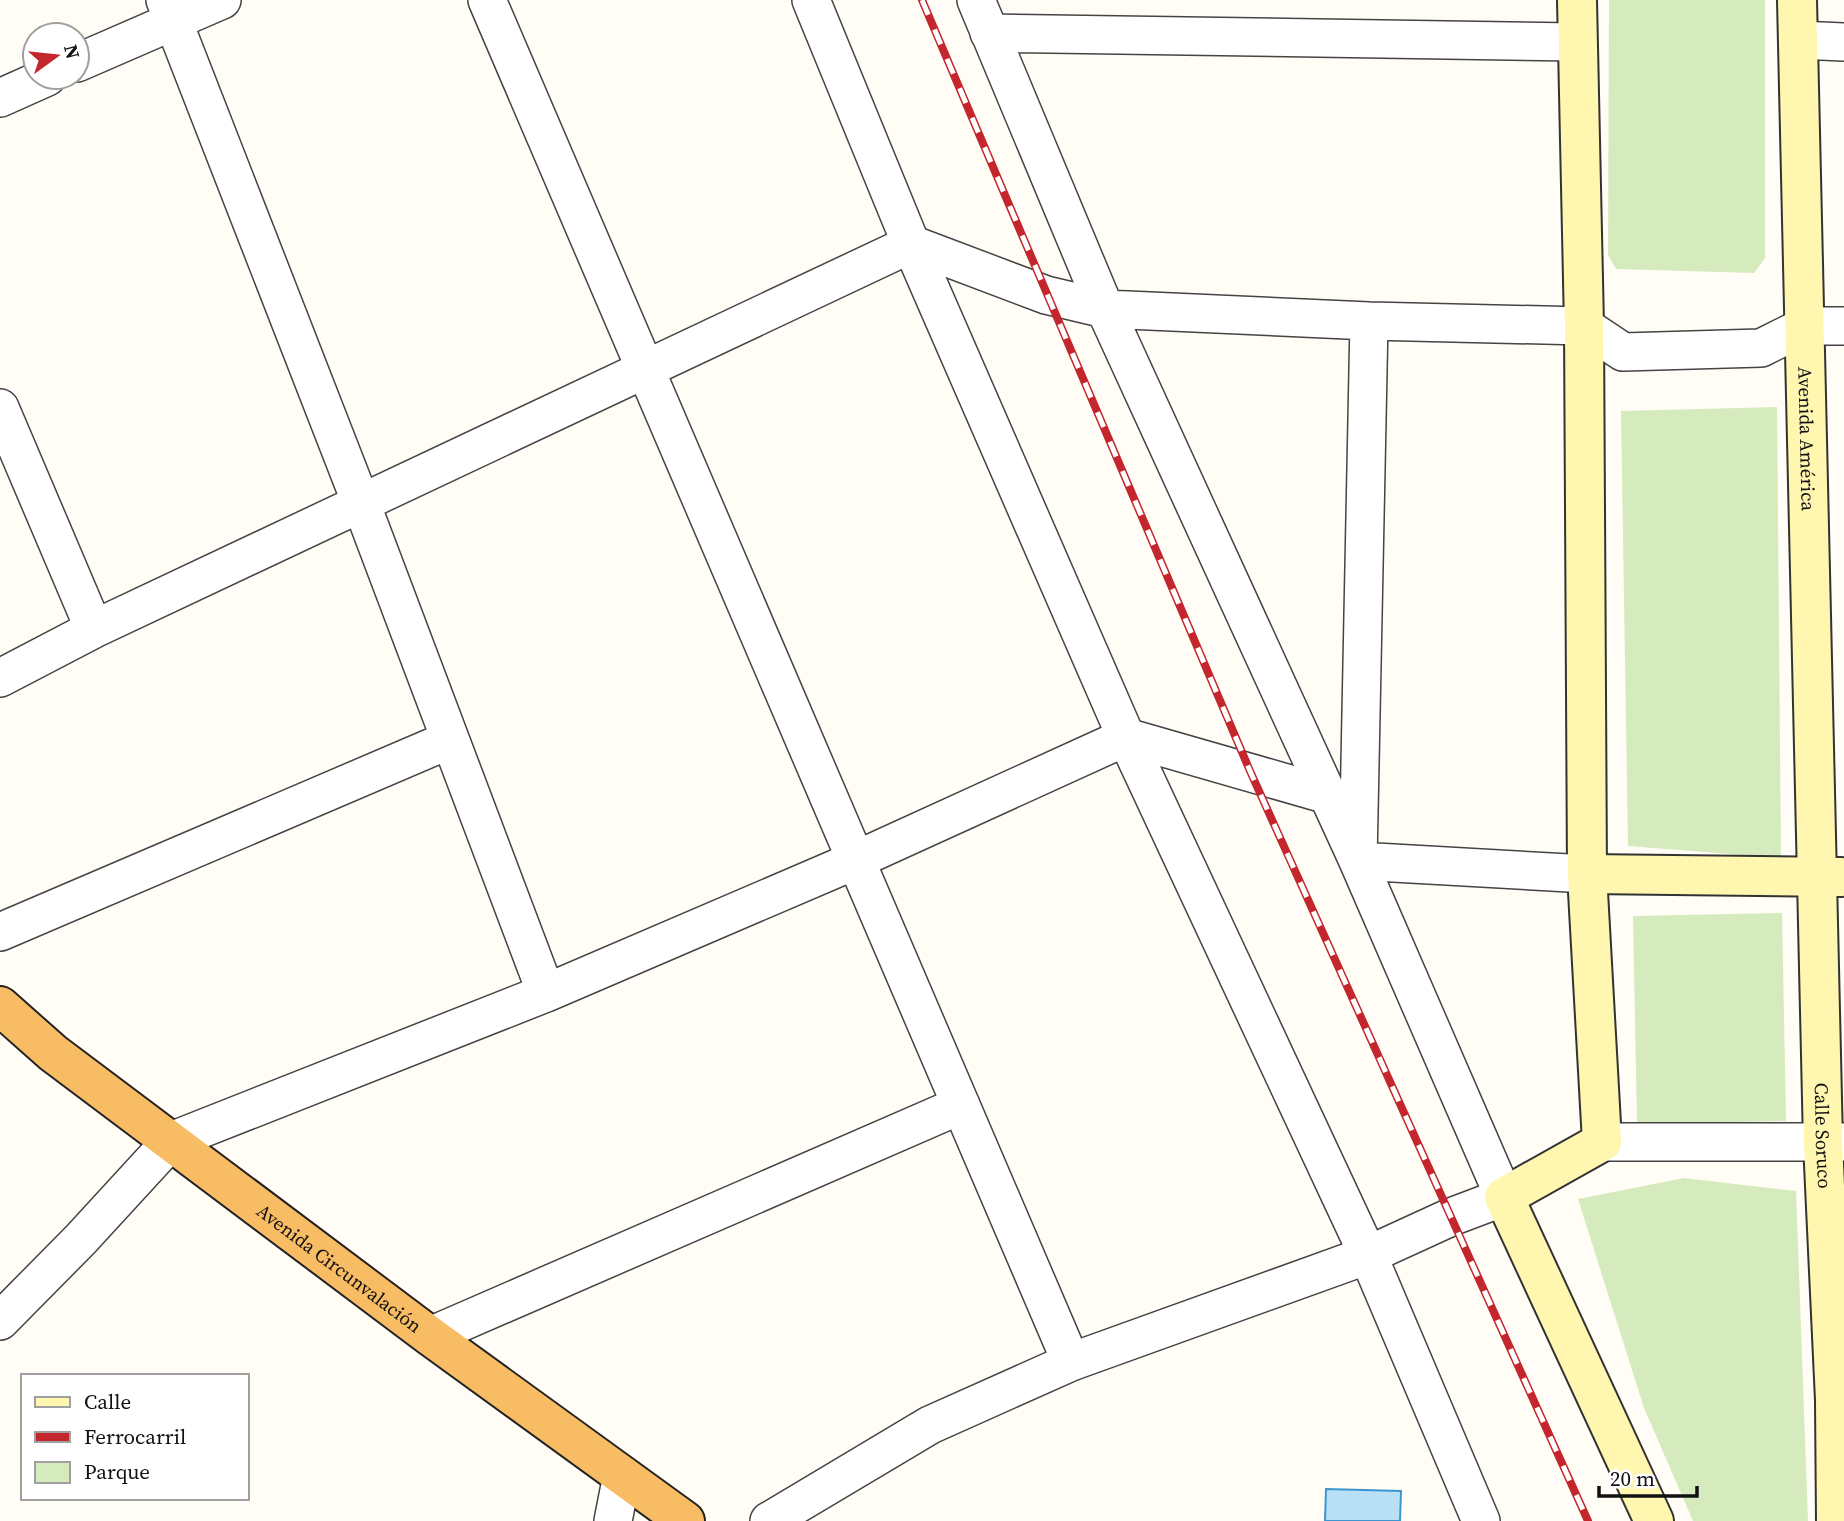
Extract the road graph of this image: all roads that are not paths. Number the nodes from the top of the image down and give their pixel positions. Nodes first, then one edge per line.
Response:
1 (222, 0) edge
2 (487, 0) edge
3 (811, 0) edge
4 (1577, 0) edge
5 (1797, 0) edge
6 (169, 10) edge
7 (982, 16) edge
8 (1798, 40) junction
9 (1577, 42) junction
10 (1844, 43) edge
11 (91, 55) edge
12 (21, 89) edge
13 (0, 98) edge
14 (911, 244) junction
15 (1105, 309) junction
16 (1369, 320) junction
17 (1584, 326) junction
18 (1805, 326) junction
19 (1844, 326) edge
20 (647, 369) junction
21 (0, 408) edge
22 (361, 503) junction
23 (94, 629) junction
24 (0, 678) edge
25 (1126, 737) junction
26 (449, 740) junction
27 (1328, 795) junction
28 (856, 860) junction
29 (1358, 861) junction
30 (1587, 874) junction
31 (1831, 877) edge
32 (0, 932) edge
33 (547, 993) junction
34 (0, 1006) edge
35 (961, 1105) junction
36 (171, 1141) junction
37 (1602, 1142) junction
38 (1834, 1143) edge
39 (1504, 1197) junction
40 (1368, 1255) junction
41 (0, 1321) edge
42 (430, 1336) junction
43 (1070, 1362) junction
44 (1840, 1400) edge
45 (622, 1475) junction
46 (613, 1521) edge
47 (685, 1521) edge
48 (769, 1521) edge
49 (1481, 1521) edge
50 (1654, 1521) edge
51 (1836, 1521) edge

1 - 6 street
2 - 20 street
3 - 14 street
4 - 9 main road
5 - 8 main road, Avenida América
6 - 11 street
6 - 22 street
7 - 9 street
7 - 15 street
8 - 10 street
8 - 18 main road, Avenida América
9 - 17 main road
12 - 13 street
14 - 15 street
14 - 20 street
14 - 25 street
15 - 16 street
15 - 27 street
16 - 17 street
16 - 29 street
17 - 18 street
17 - 30 main road
18 - 19 street
18 - 31 main road, Avenida América
20 - 22 street
20 - 28 street
21 - 23 street
22 - 23 street
22 - 26 street
23 - 24 street
25 - 27 street
25 - 28 street
25 - 40 street
26 - 32 street
26 - 33 street
27 - 29 street
28 - 33 street
28 - 35 street
29 - 30 street
29 - 39 street
30 - 31 main road
30 - 37 main road
31 - 38 main road, Calle Soruco
33 - 36 street
34 - 36 highway, Avenida Circunvalación
35 - 42 street
35 - 43 street
36 - 41 street
36 - 42 highway, Avenida Circunvalación
37 - 38 street
37 - 39 main road
38 - 44 main road, Calle Soruco
39 - 40 street
39 - 50 main road
40 - 43 street
40 - 49 street
42 - 45 highway, Avenida Circunvalación
43 - 48 street
44 - 51 main road, Calle Soruco
45 - 46 street
45 - 47 highway, Avenida Circunvalación

